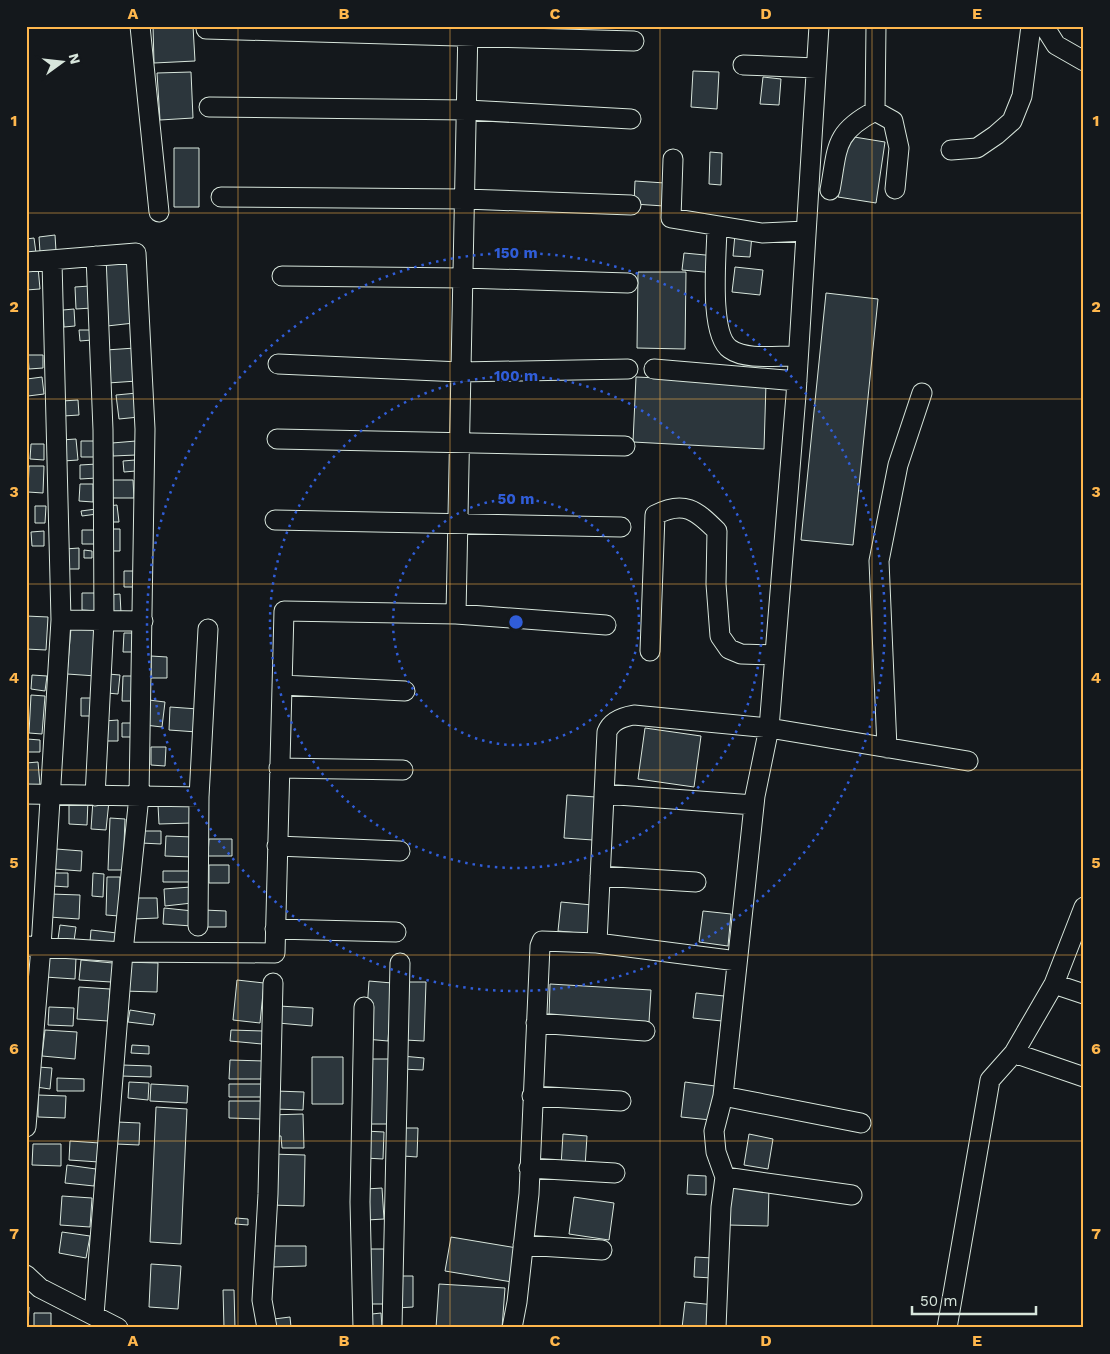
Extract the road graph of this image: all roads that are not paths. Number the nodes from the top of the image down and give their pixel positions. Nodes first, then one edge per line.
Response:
1 (140, 26) edge
2 (819, 26) edge
3 (876, 26) edge
4 (1031, 26) edge
5 (1044, 26) edge
6 (206, 29) dead end
7 (468, 31) edge
8 (634, 40) dead end
9 (1084, 61) edge
10 (743, 65) dead end
11 (816, 68) junction
12 (209, 106) dead end
13 (467, 110) junction
14 (875, 110) junction
15 (630, 119) dead end
16 (952, 150) dead end
17 (673, 159) dead end
18 (895, 189) dead end
19 (830, 190) dead end
20 (221, 197) dead end
21 (465, 200) junction
22 (630, 205) dead end
23 (159, 212) dead end
24 (717, 226) junction
25 (806, 231) junction
26 (96, 256) junction
27 (52, 261) junction
28 (26, 262) edge
29 (282, 276) dead end
30 (463, 278) junction
31 (628, 283) dead end
32 (798, 356) junction
33 (278, 364) dead end
34 (628, 369) dead end
35 (654, 370) dead end
36 (461, 372) junction
37 (796, 381) junction
38 (922, 393) dead end
39 (277, 439) dead end
40 (460, 444) junction
41 (626, 446) dead end
42 (275, 520) dead end
43 (458, 523) junction
44 (621, 527) dead end
45 (456, 614) junction
46 (62, 620) junction
47 (104, 621) junction
48 (143, 621) junction
49 (606, 625) dead end
50 (208, 629) dead end
51 (650, 651) dead end
52 (775, 655) junction
53 (282, 685) junction
54 (405, 691) dead end
55 (769, 728) junction
56 (887, 748) junction
57 (968, 761) dead end
58 (280, 768) junction
59 (403, 770) dead end
60 (26, 794) edge
61 (604, 794) junction
62 (50, 795) junction
63 (95, 796) junction
64 (139, 796) junction
65 (199, 797) junction
66 (754, 805) junction
67 (278, 846) junction
68 (400, 851) dead end
69 (600, 876) junction
70 (696, 882) dead end
71 (1084, 907) edge
72 (198, 926) dead end
73 (275, 930) junction
74 (396, 932) dead end
75 (597, 943) junction
76 (34, 947) edge
77 (123, 952) junction
78 (737, 961) junction
79 (400, 964) dead end
80 (273, 983) dead end
81 (1054, 984) junction
82 (1084, 994) edge
83 (364, 1007) dead end
84 (536, 1023) junction
85 (645, 1031) dead end
86 (1014, 1053) junction
87 (1084, 1077) edge
88 (532, 1096) junction
89 (723, 1096) junction
90 (621, 1101) dead end
91 (861, 1122) dead end
92 (26, 1127) edge
93 (529, 1168) junction
94 (615, 1174) dead end
95 (724, 1177) junction
96 (852, 1195) dead end
97 (523, 1245) junction
98 (602, 1250) dead end
99 (31, 1284) edge
100 (94, 1315) junction
101 (118, 1328) edge
102 (267, 1328) edge
103 (363, 1328) edge
104 (392, 1328) edge
105 (512, 1328) edge
106 (716, 1328) edge
107 (947, 1328) edge

1 - 23 street
2 - 11 street
3 - 14 street
4 - 16 street
5 - 9 street
6 - 7 street
7 - 8 street
7 - 13 street
10 - 11 street
11 - 25 street
12 - 13 street
13 - 15 street
13 - 21 street
14 - 18 street
14 - 19 street
17 - 24 street
20 - 21 street
21 - 22 street
21 - 30 street
24 - 25 street
24 - 32 street
25 - 32 street
26 - 27 street
26 - 47 street
26 - 48 street
27 - 28 street
27 - 46 street
29 - 30 street
30 - 31 street
30 - 36 street
32 - 37 street
33 - 36 street
34 - 36 street
35 - 37 street
36 - 40 street
37 - 52 street
38 - 56 street
39 - 40 street
40 - 41 street
40 - 43 street
42 - 43 street
43 - 44 street
43 - 45 street
45 - 49 street
45 - 53 street
46 - 47 street
46 - 62 street
47 - 48 street
47 - 63 street
48 - 64 street
50 - 65 street
51 - 52 street
52 - 55 street
53 - 54 street
53 - 58 street
55 - 56 street
55 - 61 street
55 - 66 street
56 - 57 street
58 - 59 street
58 - 67 street
60 - 62 street
61 - 66 street
61 - 69 street
62 - 63 street
62 - 76 street
63 - 64 street
64 - 65 street
64 - 77 street
65 - 72 street
66 - 78 street
67 - 68 street
67 - 73 street
69 - 70 street
69 - 75 street
71 - 81 street
73 - 74 street
73 - 77 street
75 - 78 street
75 - 84 street
76 - 77 street
76 - 92 street
77 - 100 street
78 - 89 street
79 - 104 street
80 - 102 street
81 - 82 street
81 - 86 street
83 - 103 street
84 - 85 street
84 - 88 street
86 - 87 street
86 - 107 street
88 - 90 street
88 - 93 street
89 - 91 street
89 - 95 street
93 - 94 street
93 - 97 street
95 - 96 street
95 - 106 street
97 - 98 street
97 - 105 street
99 - 100 street
100 - 101 street

